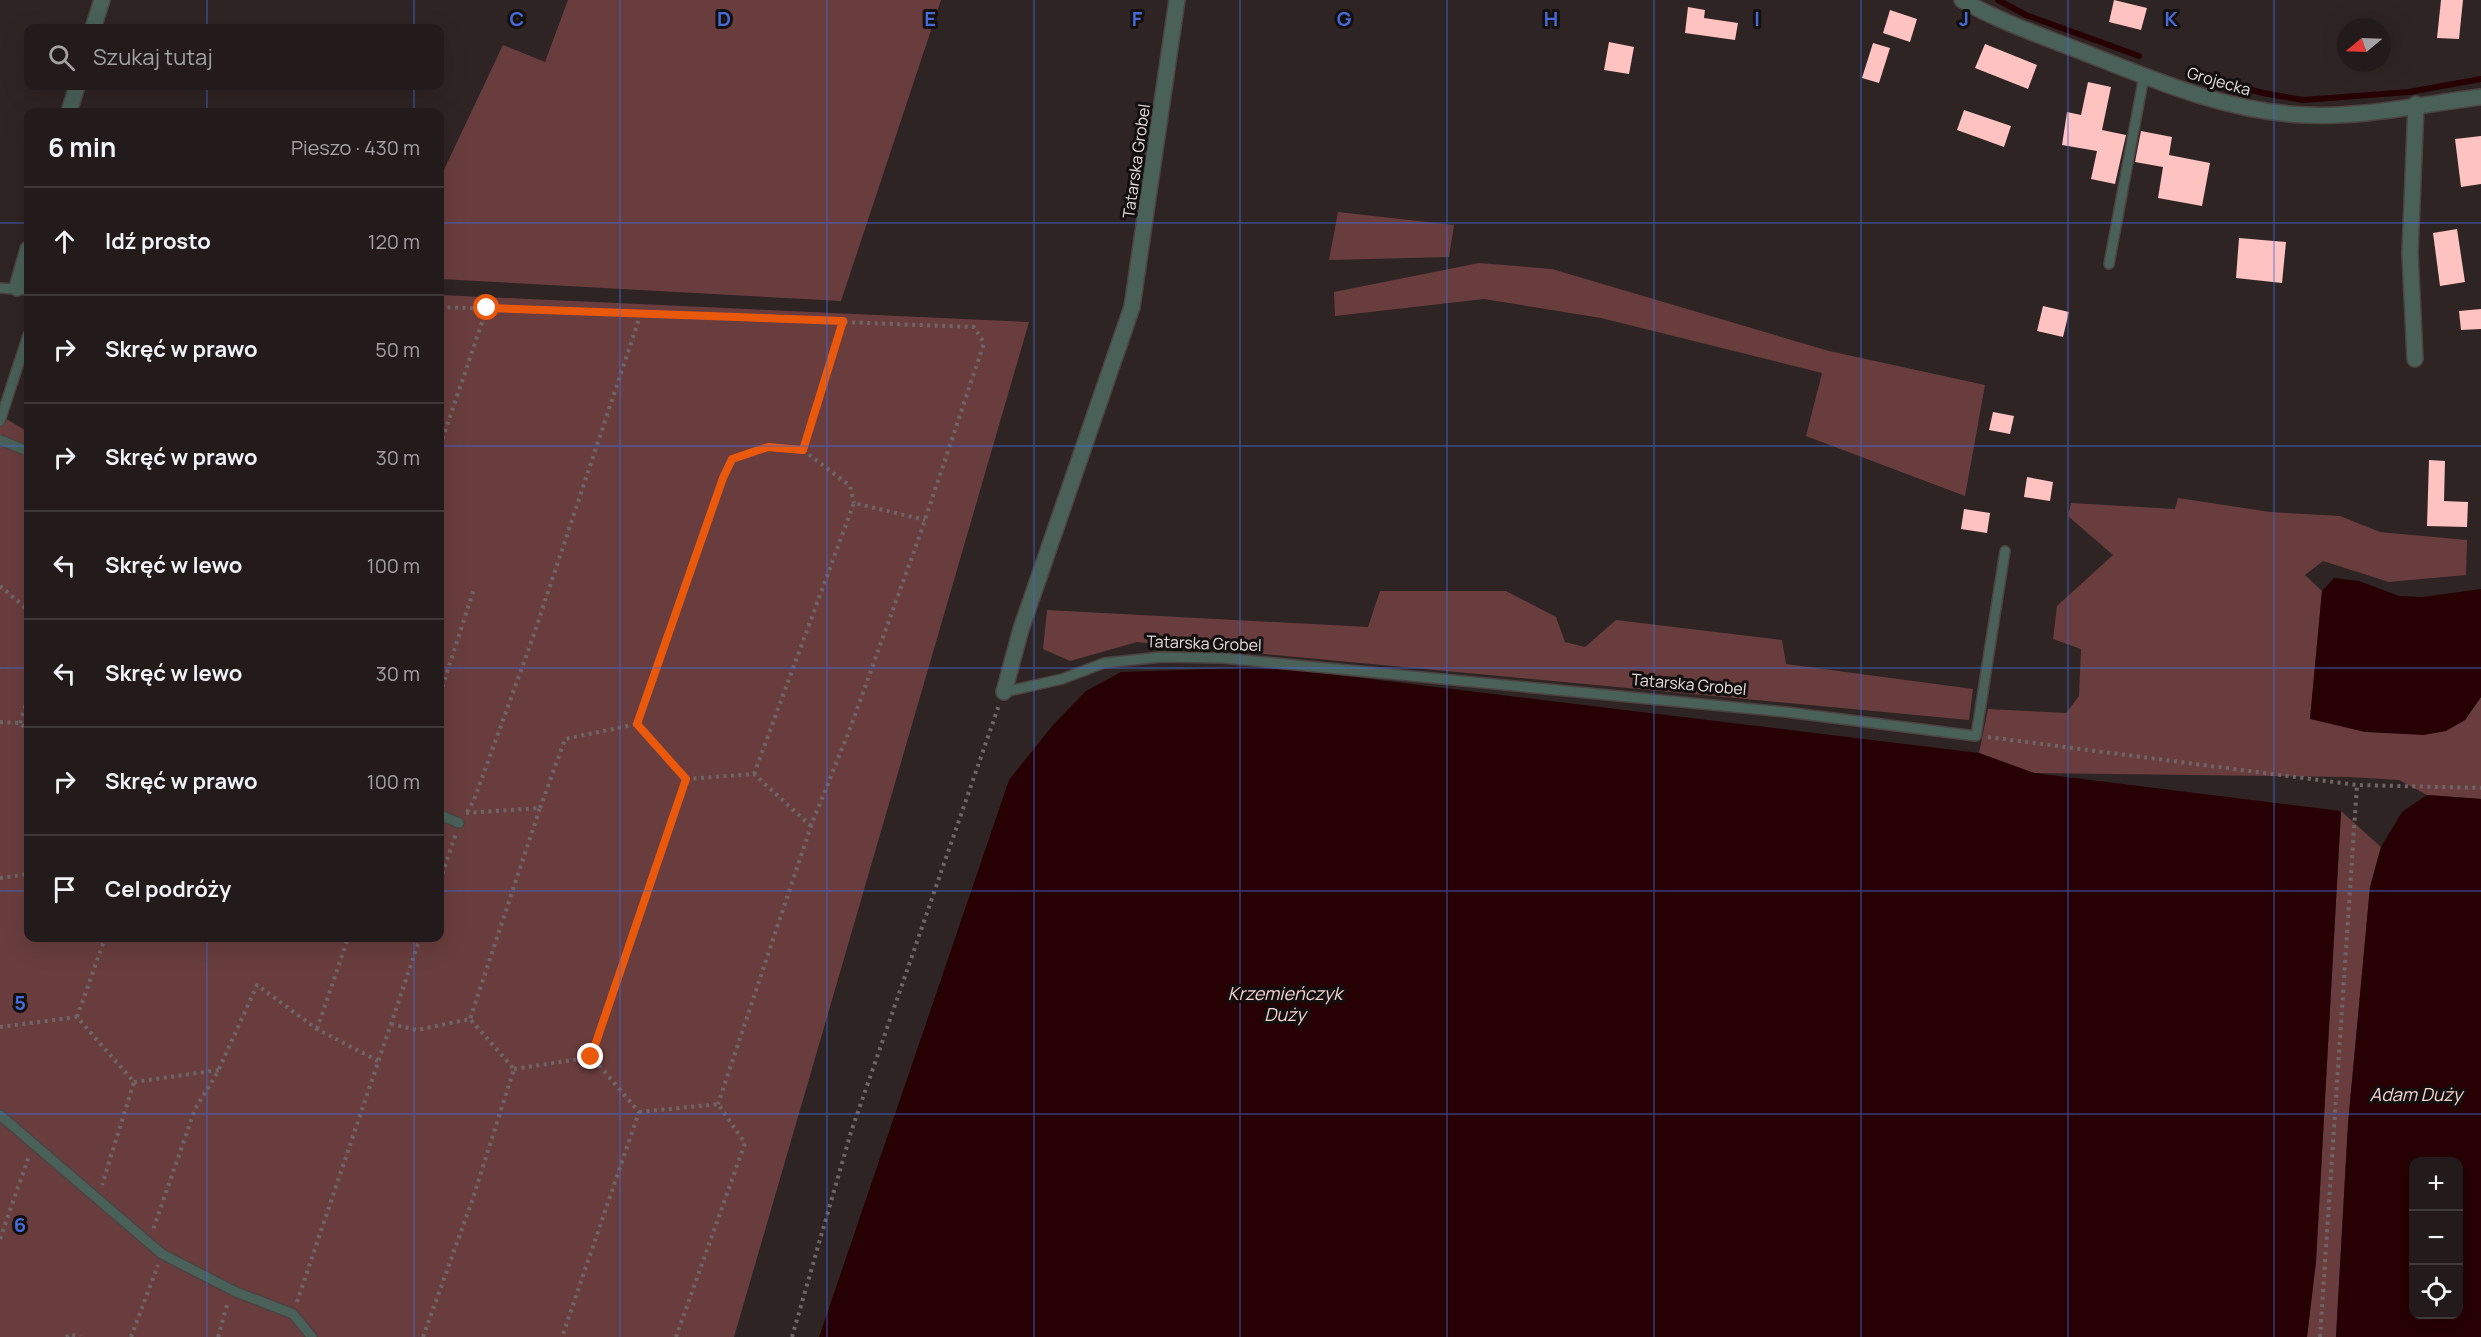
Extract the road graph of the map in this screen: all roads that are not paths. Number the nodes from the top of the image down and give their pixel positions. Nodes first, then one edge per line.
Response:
1 (102, 0) edge
2 (1177, 0) edge
3 (1962, 0) edge
4 (94, 24) edge
5 (2144, 76) junction
6 (76, 90) edge
7 (2481, 97) edge
8 (2416, 105) junction
9 (70, 108) edge
10 (2109, 264) dead end
11 (0, 288) edge
12 (23, 289) edge
13 (24, 347) edge
14 (2415, 359) dead end
15 (0, 421) edge
16 (0, 440) edge
17 (24, 449) edge
18 (2005, 551) dead end
19 (1004, 692) joint
20 (444, 816) edge
21 (459, 823) road end
22 (0, 1115) edge
23 (312, 1337) edge

1 - 4 street
2 - 19 street, Tatarska Grobel
3 - 5 street, Grojecka
5 - 8 street, Grojecka
5 - 10 lane
6 - 9 street
7 - 8 street, Grojecka
8 - 14 street
11 - 12 lane
13 - 15 lane
16 - 17 lane
18 - 19 lane, Tatarska Grobel
20 - 21 lane
22 - 23 lane

